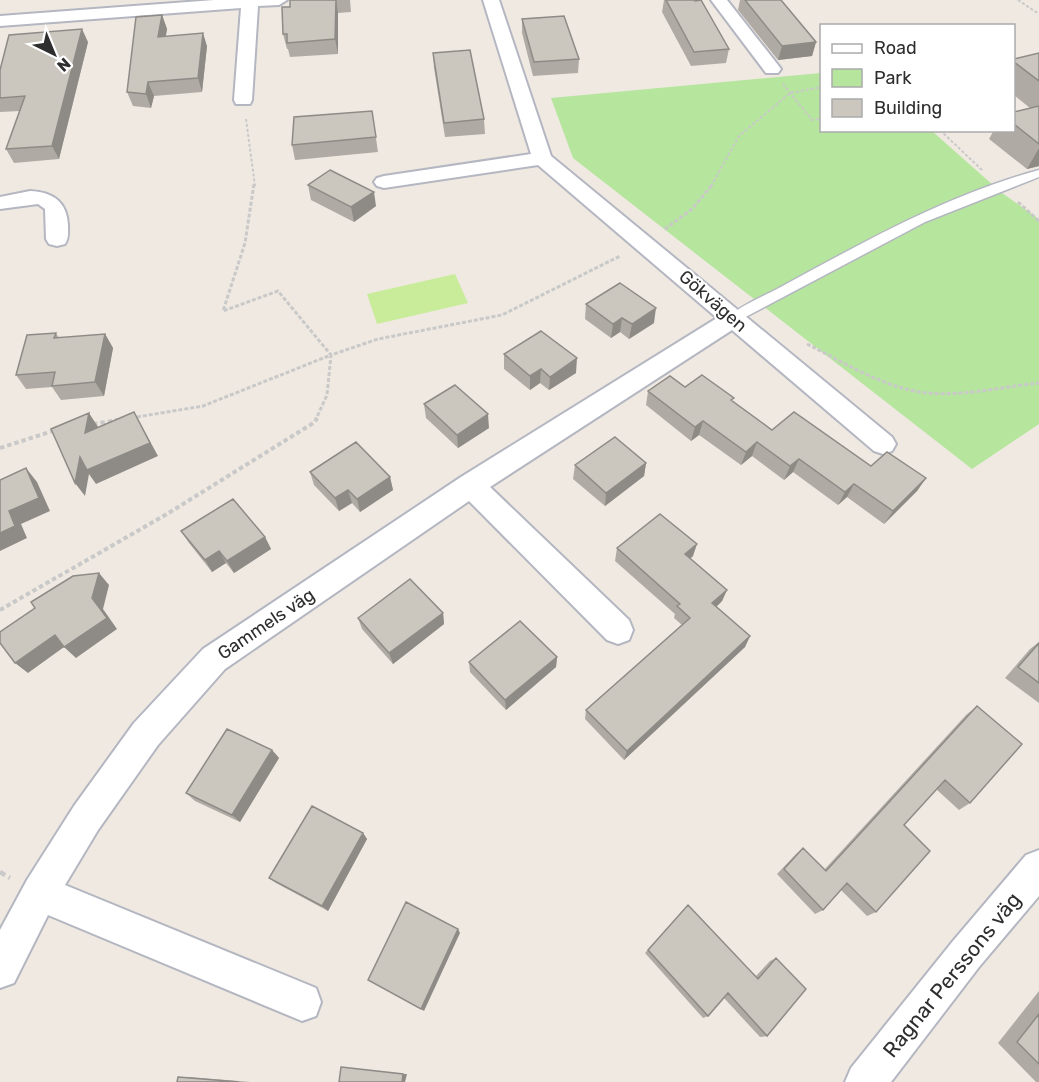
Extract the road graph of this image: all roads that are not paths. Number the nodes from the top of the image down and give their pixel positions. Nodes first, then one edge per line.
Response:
1 (279, 0) edge
2 (491, 0) edge
3 (719, 0) edge
4 (250, 1) edge
5 (0, 21) edge
6 (772, 69) road end
7 (243, 100) road end
8 (542, 158) junction
9 (1039, 173) edge
10 (384, 182) dead end
11 (0, 203) edge
12 (57, 239) dead end
13 (734, 318) junction
14 (883, 444) dead end
15 (471, 485) junction
16 (618, 630) dead end
17 (1039, 868) edge
18 (40, 893) junction
19 (0, 969) edge
20 (302, 1002) dead end
21 (865, 1082) edge

1 - 4 street
2 - 8 street
3 - 6 street
4 - 5 street
4 - 7 street
8 - 10 street
8 - 13 street, Gökvägen
9 - 13 lane
11 - 12 street
13 - 14 street, Gökvägen
13 - 15 street, Gammels väg
15 - 16 street
15 - 18 street, Gammels väg
17 - 21 street, Ragnar Perssons väg
18 - 19 street, Gammels väg
18 - 20 street

